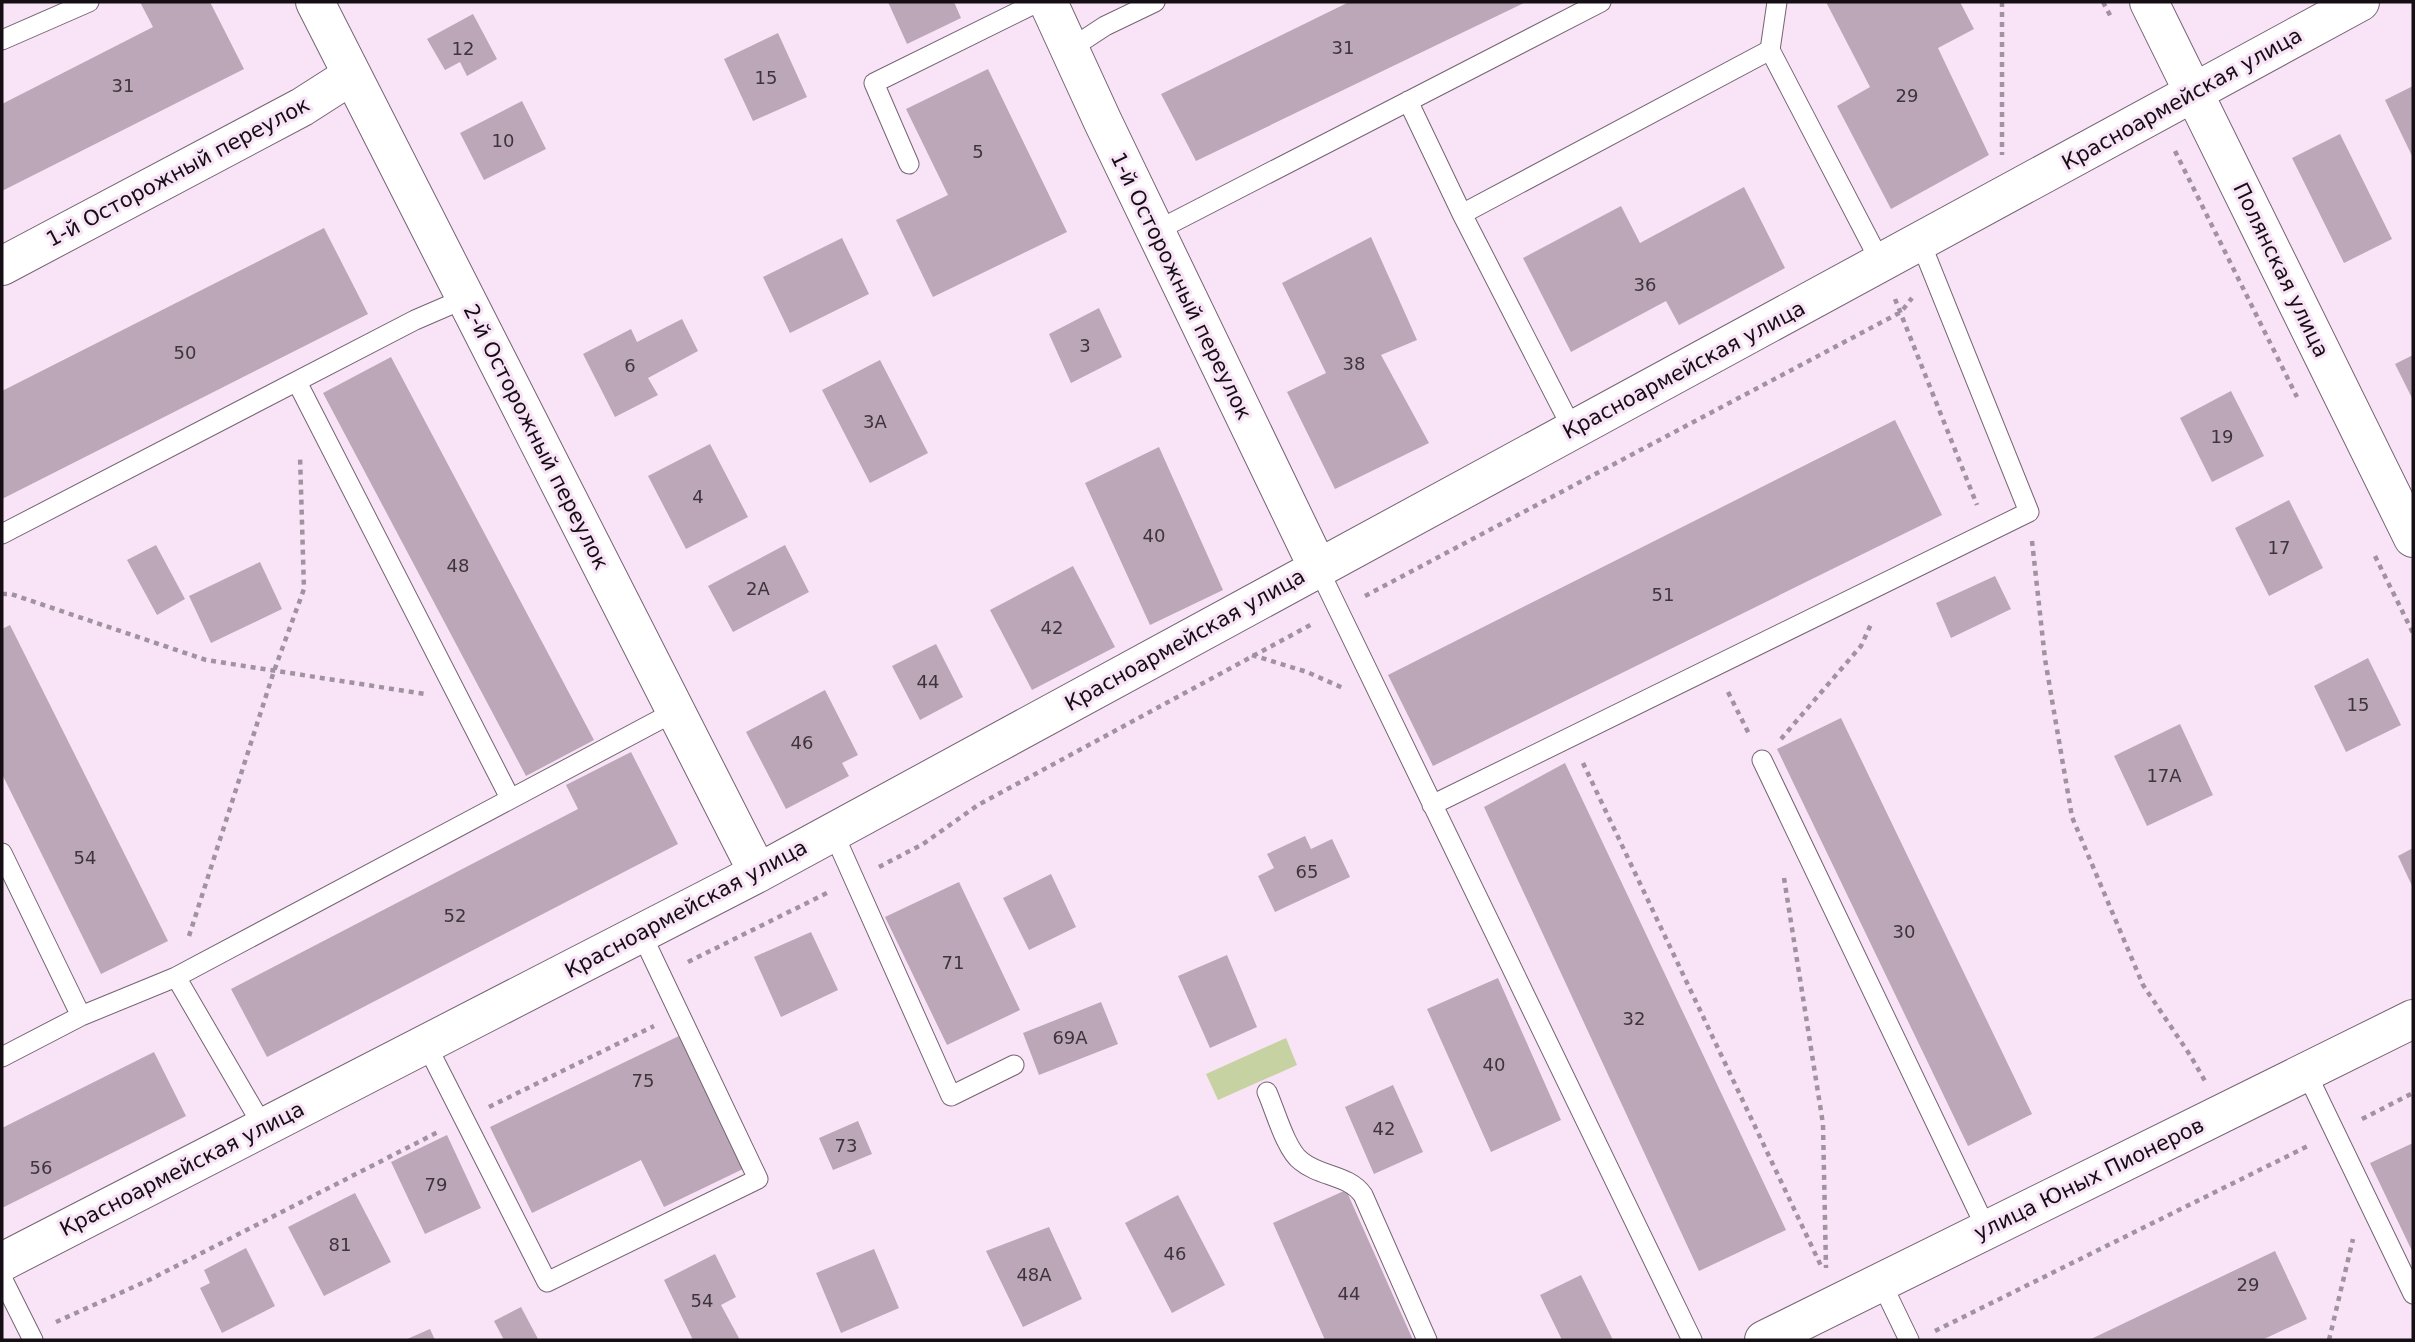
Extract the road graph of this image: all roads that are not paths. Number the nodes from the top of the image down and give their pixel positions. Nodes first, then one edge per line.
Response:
1 (89, 2) edge
2 (1038, 2) edge
3 (1048, 2) edge
4 (1155, 2) edge
5 (1601, 2) edge
6 (1777, 2) edge
7 (2149, 2) edge
8 (2360, 2) edge
9 (325, 5) edge
10 (2, 40) edge
11 (1070, 49) junction
12 (1770, 50) junction
13 (352, 75) junction
14 (2193, 93) junction
15 (1408, 101) junction
16 (909, 164) dead end
17 (1462, 214) junction
18 (1156, 231) junction
19 (1926, 256) junction
20 (1881, 263) junction
21 (2, 266) edge
22 (466, 298) junction
23 (297, 382) junction
24 (1573, 430) junction
25 (2, 534) edge
26 (2413, 538) edge
27 (1318, 568) junction
28 (676, 711) junction
29 (1762, 760) road end
30 (510, 798) junction
31 (1432, 805) junction
32 (833, 832) junction
33 (2, 853) edge
34 (758, 873) junction
35 (641, 933) junction
36 (176, 977) junction
37 (81, 1016) junction
38 (2413, 1019) edge
39 (426, 1044) junction
40 (2, 1057) edge
41 (1014, 1065) dead end
42 (2306, 1072) junction
43 (1267, 1092) dead end
44 (264, 1128) junction
45 (1987, 1230) junction
46 (2, 1262) edge
47 (2, 1278) edge
48 (1881, 1282) junction
49 (2413, 1294) edge
50 (31, 1337) edge
51 (1918, 1337) edge
52 (1427, 1340) edge
53 (1692, 1340) edge
54 (1764, 1340) edge

1 - 10 lane
2 - 16 lane
3 - 11 street, 1-й Осторожный переулок
4 - 11 lane
5 - 15 lane
6 - 12 lane
7 - 14 street, Полянская улица
8 - 14 street, Красноармейская улица
9 - 13 street, 2-й Осторожный переулок
11 - 18 street, 1-й Осторожный переулок
12 - 17 lane
12 - 20 lane
13 - 21 street, 1-й Осторожный переулок
13 - 22 street, 2-й Осторожный переулок
14 - 19 street, Красноармейская улица
14 - 26 street, Полянская улица
15 - 17 lane
15 - 18 lane
17 - 24 lane
18 - 27 street, 1-й Осторожный переулок
19 - 20 street, Красноармейская улица
19 - 31 lane
20 - 24 street, Красноармейская улица
22 - 23 lane
22 - 28 street, 2-й Осторожный переулок
23 - 25 lane
23 - 30 lane
24 - 27 street, Красноармейская улица
27 - 31 lane
27 - 32 street, Красноармейская улица
28 - 30 lane
28 - 34 street, 2-й Осторожный переулок
29 - 45 lane
30 - 36 lane
31 - 53 lane
32 - 34 street, Красноармейская улица
32 - 41 lane
33 - 37 lane
34 - 35 street, Красноармейская улица
35 - 39 street, Красноармейская улица
35 - 39 lane
36 - 37 lane
36 - 44 lane
37 - 40 lane
38 - 42 street, улица Юных Пионеров
39 - 44 street, Красноармейская улица
42 - 45 street, улица Юных Пионеров
42 - 49 lane
43 - 52 lane
44 - 46 street, Красноармейская улица
45 - 48 street, улица Юных Пионеров
47 - 50 lane
48 - 51 lane
48 - 54 street, улица Юных Пионеров

